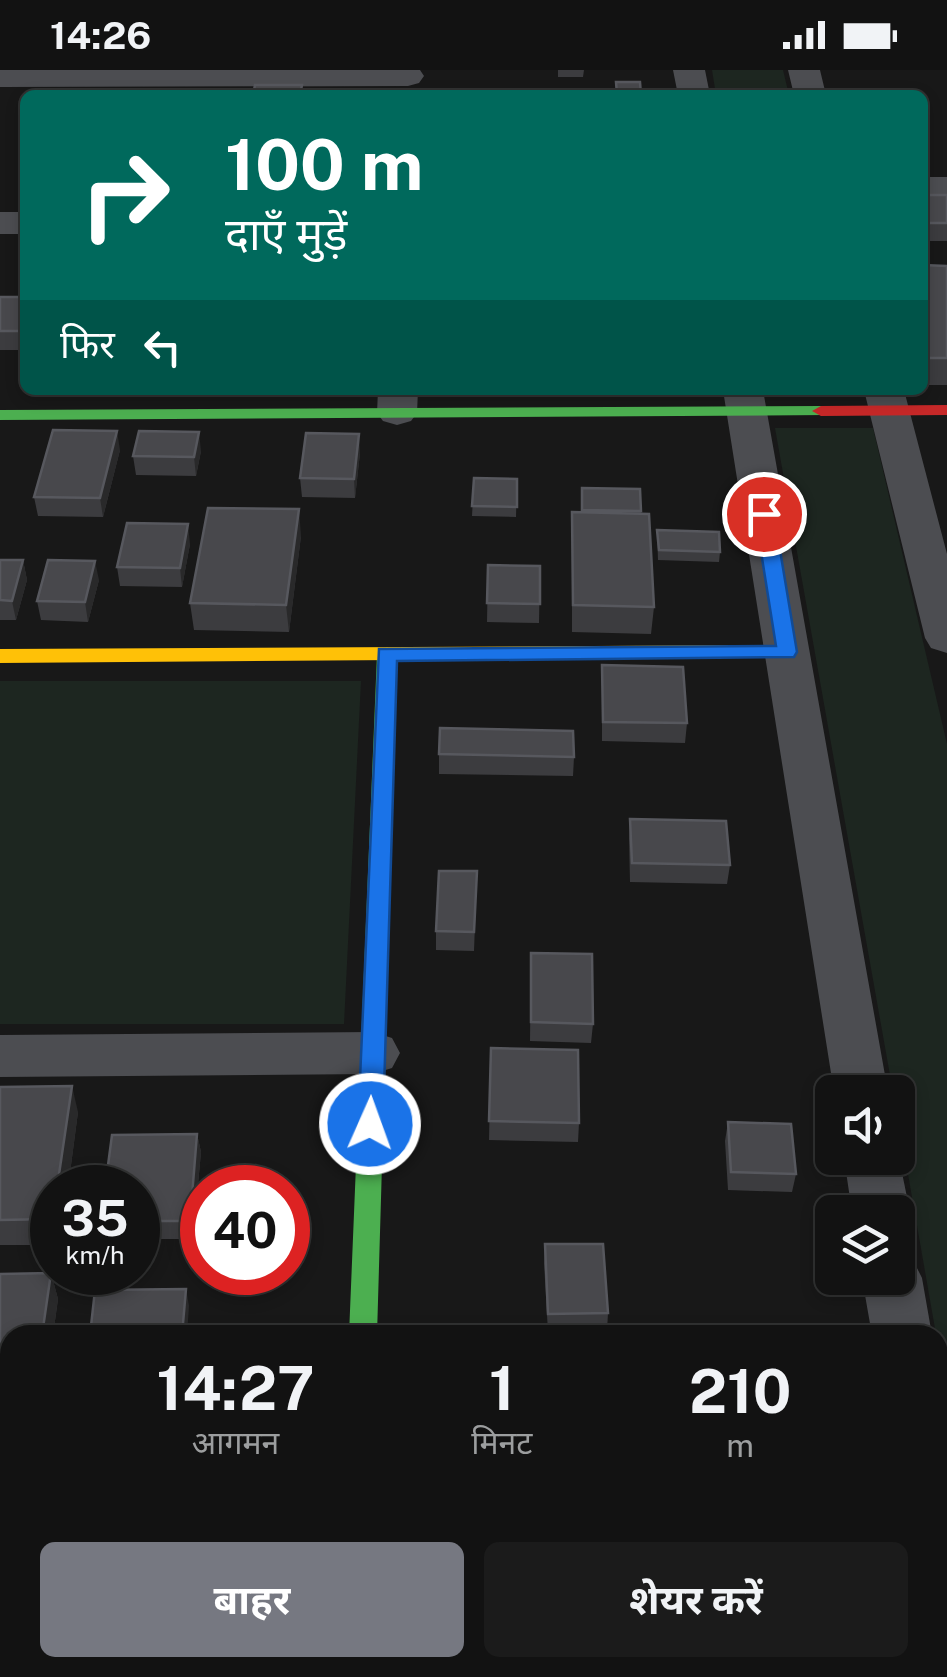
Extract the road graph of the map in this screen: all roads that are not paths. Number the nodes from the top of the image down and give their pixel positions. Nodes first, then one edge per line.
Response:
1 (0, 77) edge
2 (407, 80) edge
3 (745, 400) edge
4 (886, 400) edge
5 (398, 401) edge
6 (947, 410) edge
7 (0, 415) edge
8 (947, 638) edge
9 (787, 652) junction
10 (386, 654) junction
11 (0, 656) edge
12 (373, 1053) junction
13 (0, 1056) edge
14 (858, 1075) edge
15 (895, 1295) edge
16 (363, 1325) edge
17 (900, 1325) edge

1 - 2 street
3 - 4 street
3 - 5 street
3 - 9 street
4 - 6 street
4 - 8 street
5 - 7 street
9 - 10 street
9 - 14 street
10 - 11 street
10 - 12 street
12 - 13 street
12 - 16 street
15 - 17 street

